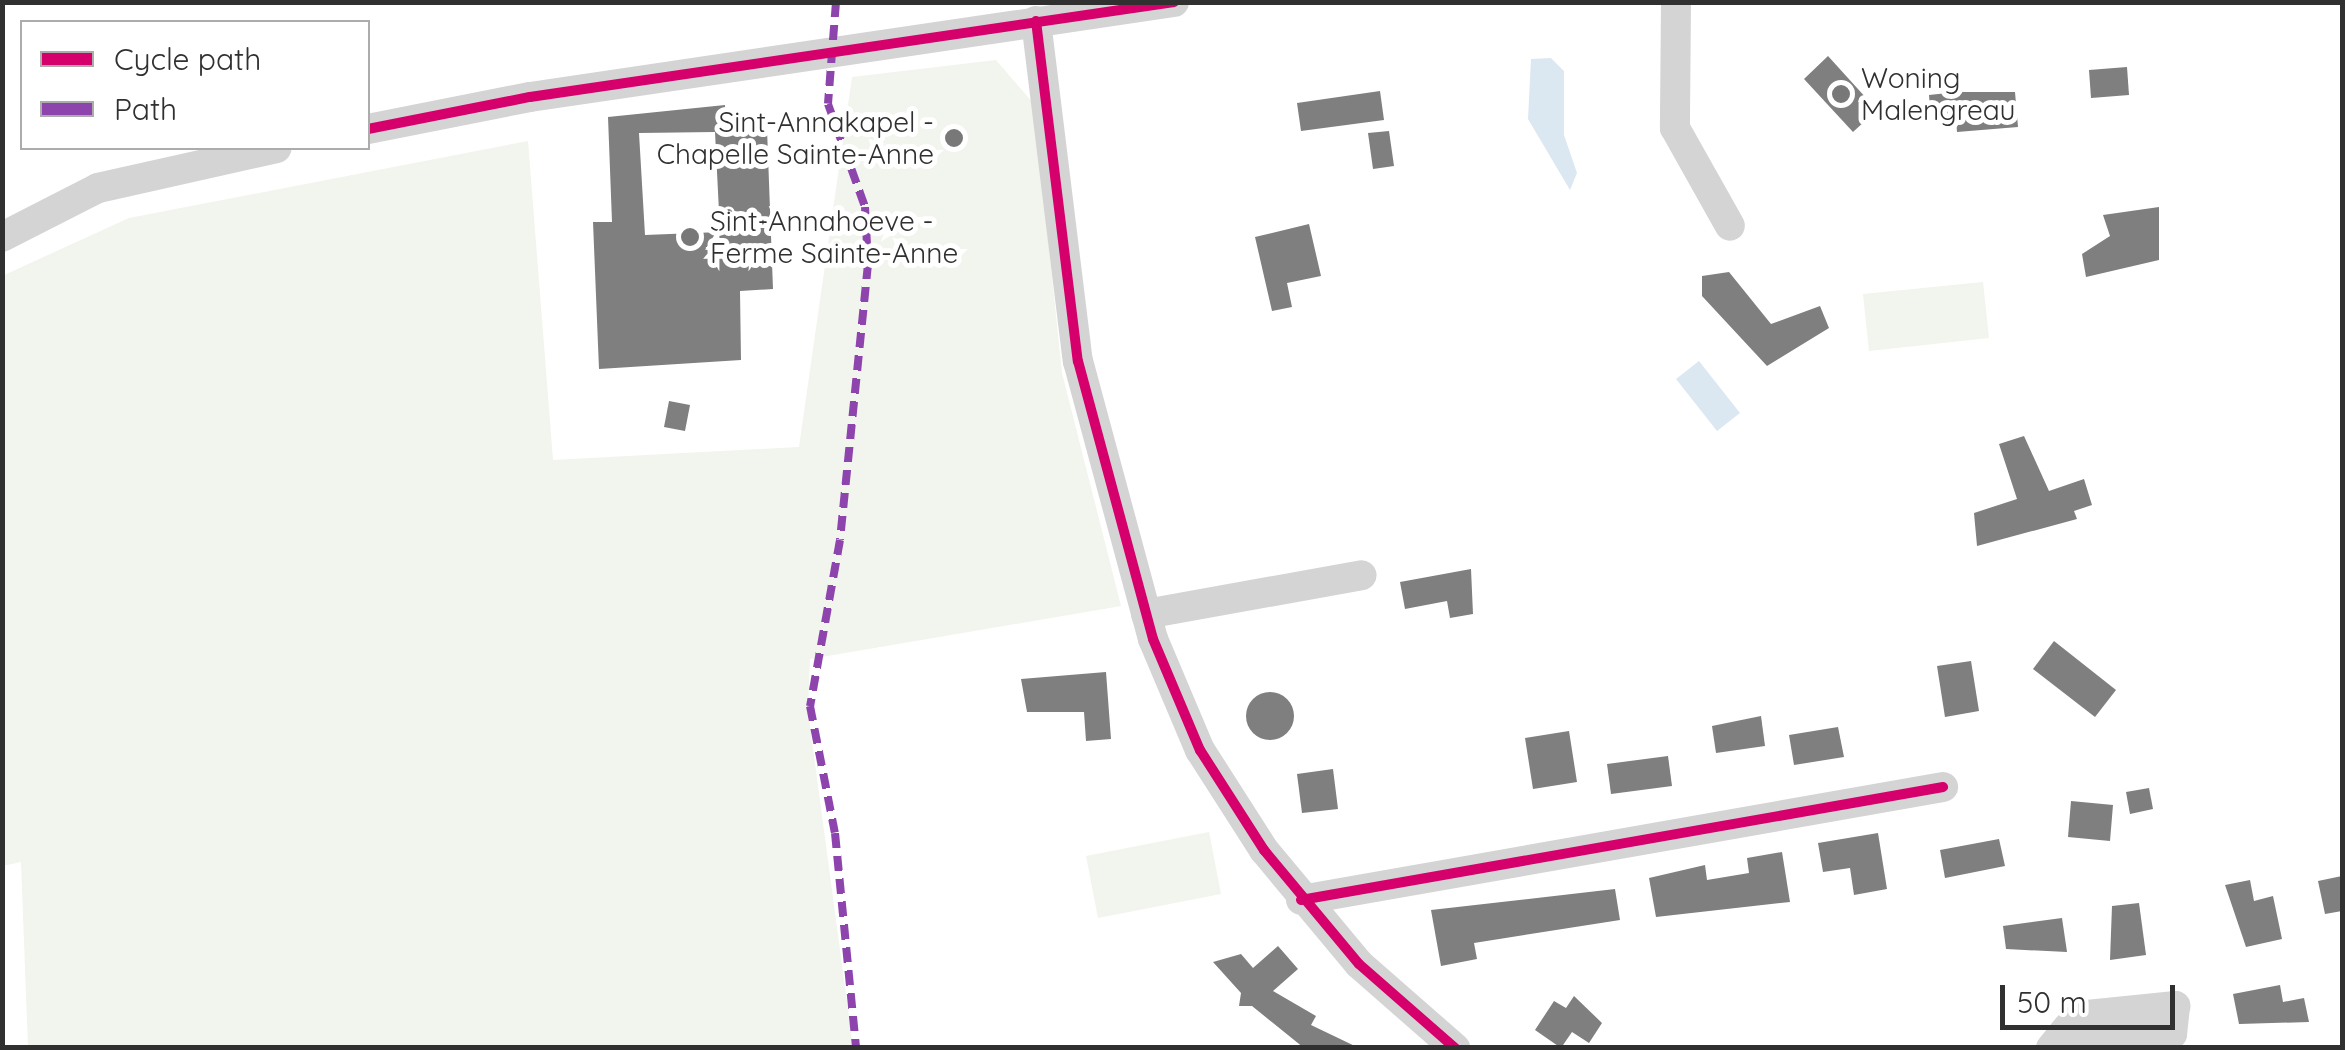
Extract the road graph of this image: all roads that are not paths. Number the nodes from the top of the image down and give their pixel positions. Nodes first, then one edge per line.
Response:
1 (1174, 2) edge
2 (1676, 2) edge
3 (1036, 21) junction
4 (370, 129) edge
5 (268, 150) edge
6 (1730, 226) dead end
7 (2, 237) edge
8 (1362, 576) dead end
9 (1146, 614) junction
10 (1944, 787) dead end
11 (1301, 900) junction
12 (1455, 1048) edge

1 - 3 street
2 - 6 street
3 - 4 street
3 - 9 street
5 - 7 street
8 - 9 street
9 - 11 street
10 - 11 street
11 - 12 street

